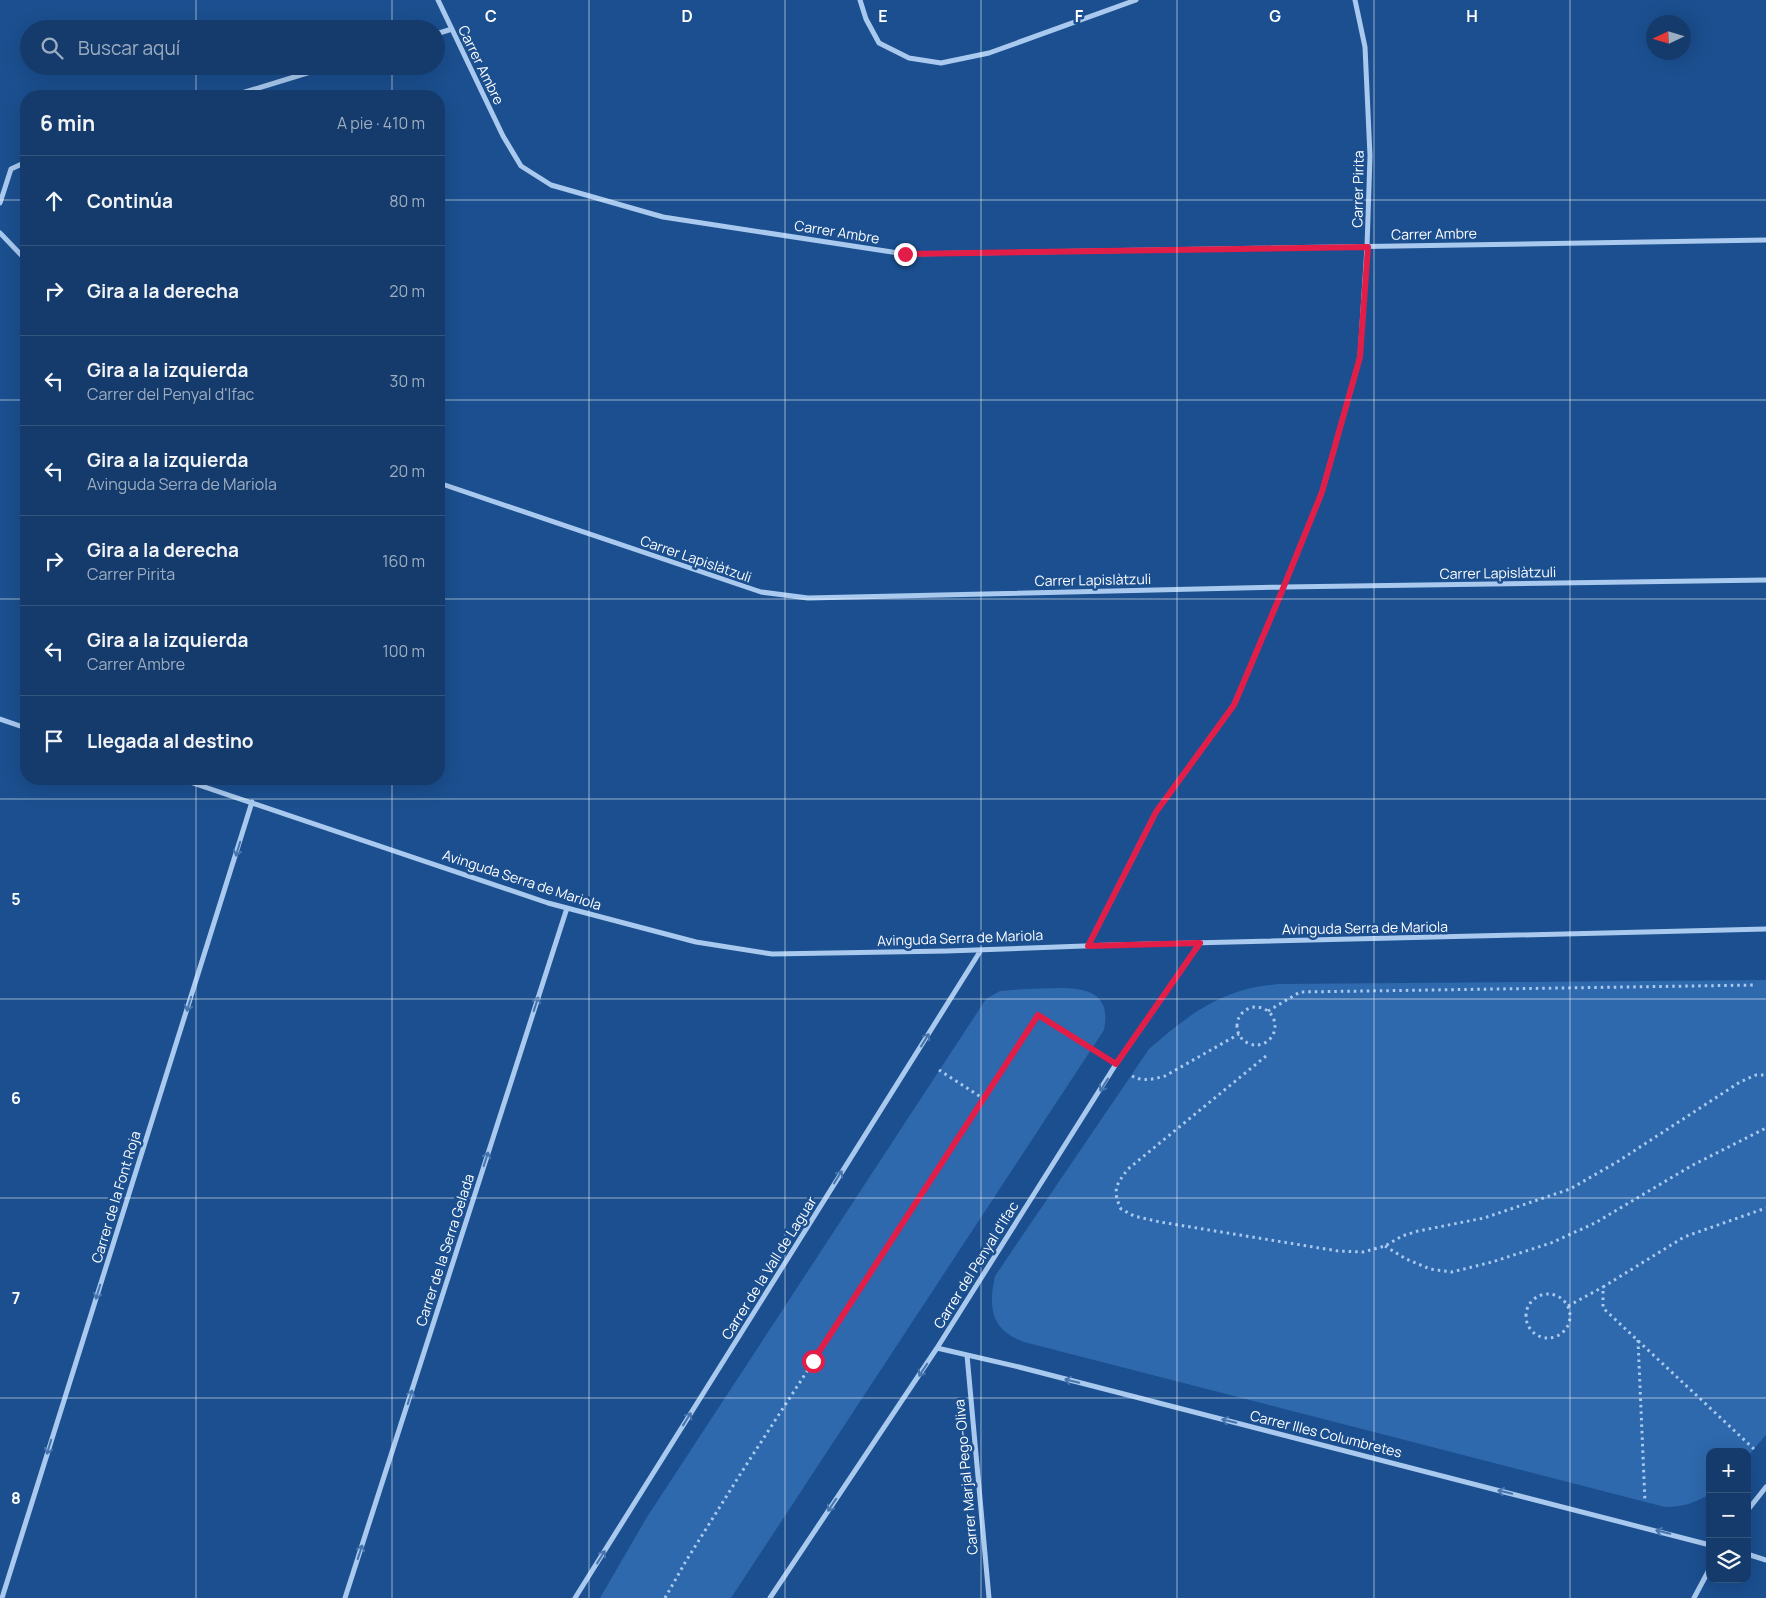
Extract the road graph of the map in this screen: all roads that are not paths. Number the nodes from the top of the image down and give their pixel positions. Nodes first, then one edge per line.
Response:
1 (438, 0) edge
2 (860, 0) edge
3 (1136, 0) edge
4 (1355, 0) edge
5 (452, 29) junction
6 (445, 31) edge
7 (301, 75) edge
8 (252, 90) edge
9 (20, 164) edge
10 (0, 203) edge
11 (0, 233) edge
12 (1766, 240) edge
13 (1368, 247) junction
14 (20, 254) edge
15 (445, 485) edge
16 (1766, 580) edge
17 (1284, 587) junction
18 (0, 719) edge
19 (20, 726) edge
20 (200, 785) edge
21 (252, 802) junction
22 (566, 908) junction
23 (1766, 929) edge
24 (1200, 943) junction
25 (1088, 946) junction
26 (981, 950) junction
27 (937, 1348) junction
28 (967, 1355) junction
29 (1766, 1487) edge
30 (1751, 1506) edge
31 (1706, 1543) edge
32 (1751, 1555) edge
33 (1766, 1560) edge
34 (1706, 1576) edge
35 (2, 1598) edge
36 (345, 1598) edge
37 (575, 1598) edge
38 (770, 1598) edge
39 (988, 1598) edge
40 (1694, 1598) edge

1 - 5 street, Carrer Ambre
2 - 3 street
4 - 13 street, Carrer Pirita
5 - 6 street
5 - 13 street, Carrer Ambre
7 - 8 street
9 - 10 street
11 - 14 street
12 - 13 street, Carrer Ambre
13 - 17 street, Carrer Pirita
15 - 17 street, Carrer Lapislàtzuli
16 - 17 street, Carrer Lapislàtzuli
17 - 25 street, Carrer Pirita
18 - 19 street
20 - 21 street, Avinguda Serra de Mariola
21 - 22 street, Avinguda Serra de Mariola
21 -> 35 street, Carrer de la Font Roja
22 - 26 street, Avinguda Serra de Mariola
36 -> 22 street, Carrer de la Serra Gelada
23 - 24 street, Avinguda Serra de Mariola
24 - 25 street, Avinguda Serra de Mariola
24 -> 27 street, Carrer del Penyal d'Ifac
25 - 26 street, Avinguda Serra de Mariola
37 -> 26 street, Carrer de la Vall de Laguar
27 - 28 street, Carrer Illes Columbretes
27 -> 38 street, Carrer del Penyal d'Ifac
31 -> 28 street, Carrer Illes Columbretes
28 - 39 street, Carrer Marjal Pego-Oliva
29 - 30 street
32 - 33 street
34 - 40 street

